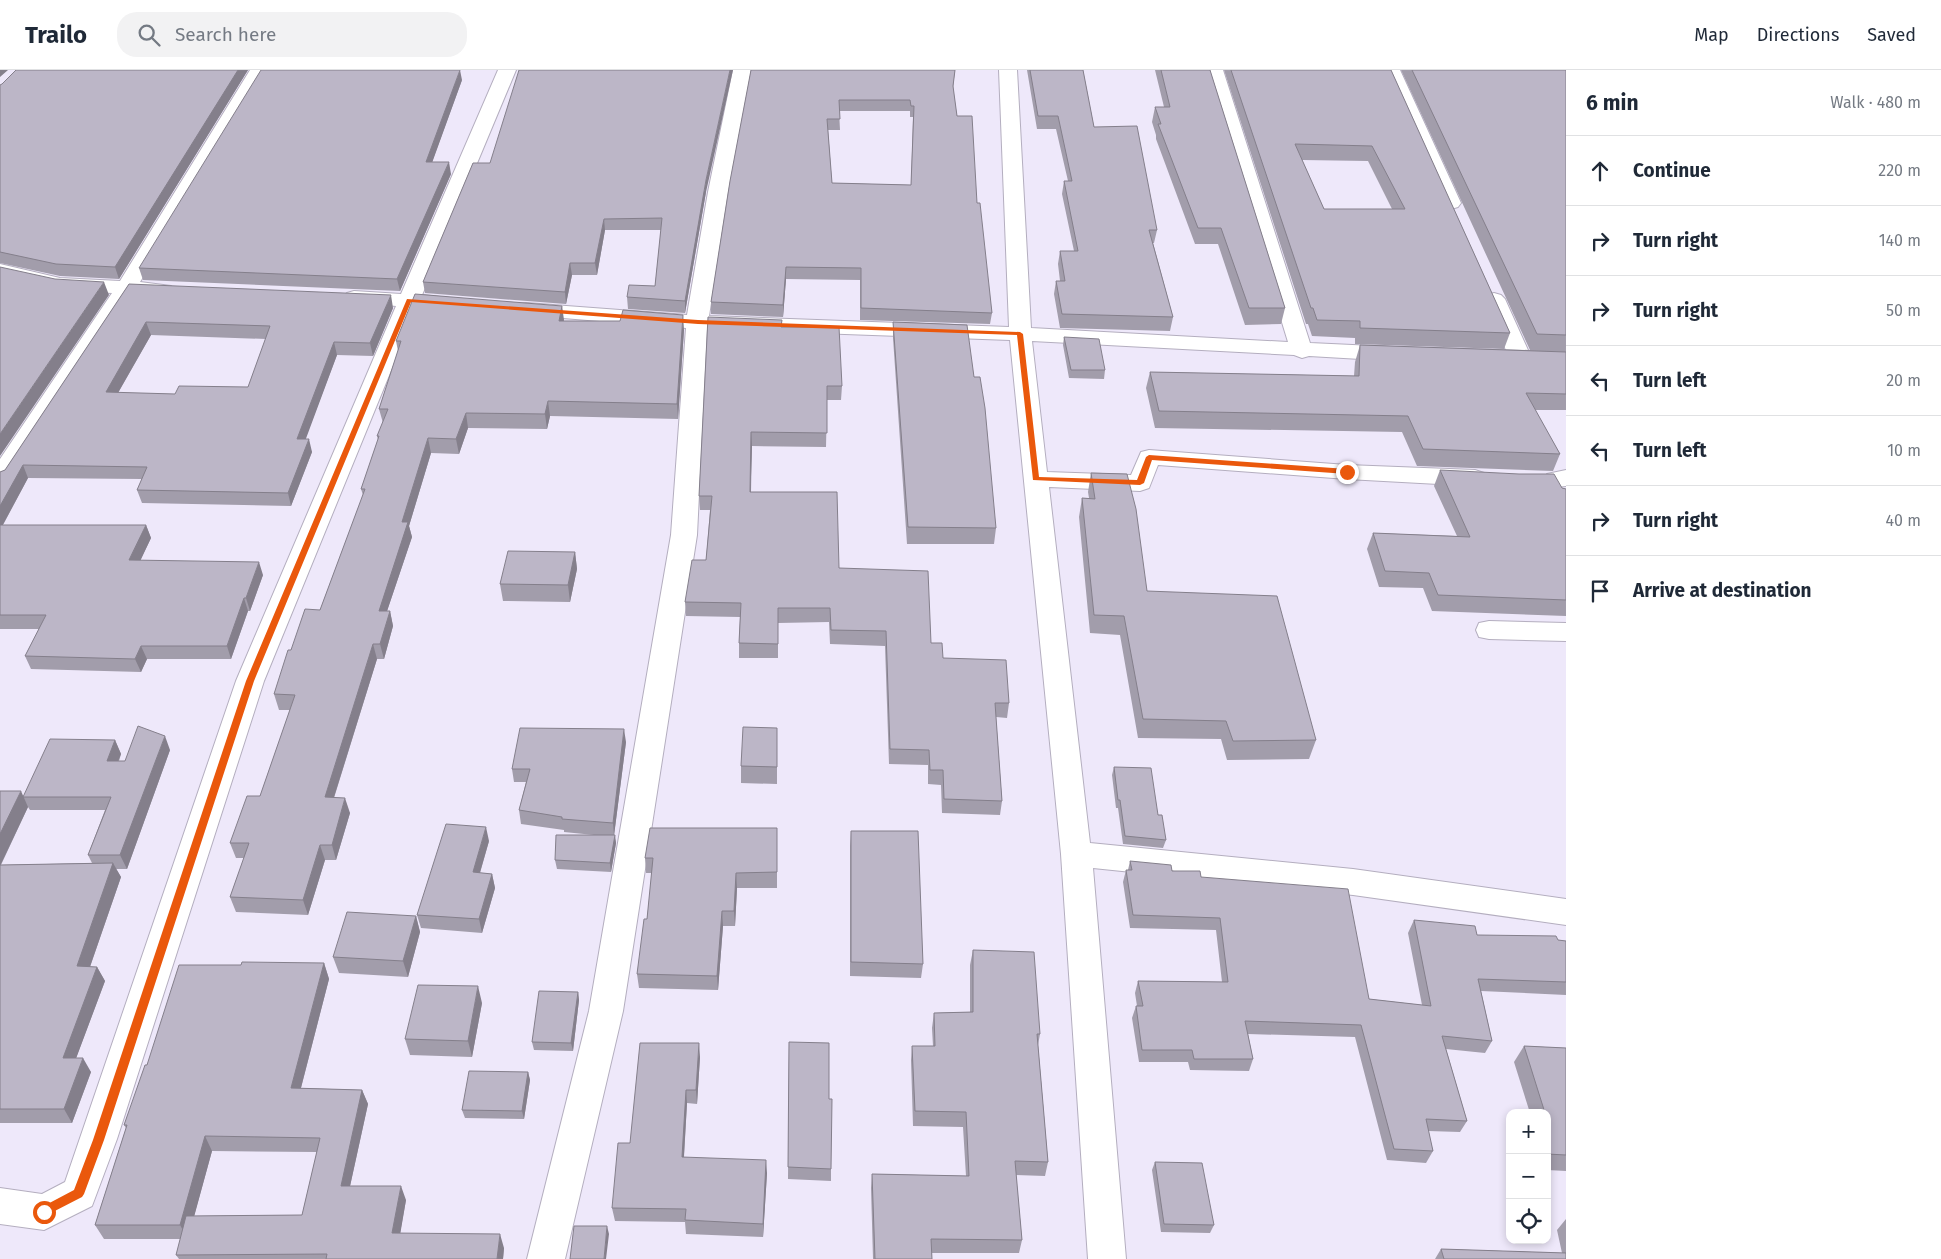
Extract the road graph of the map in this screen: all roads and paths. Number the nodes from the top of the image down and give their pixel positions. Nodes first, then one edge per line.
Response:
1 (259, 70) edge
2 (507, 70) edge
3 (742, 70) edge
4 (1008, 70) edge
5 (1214, 70) edge
6 (1391, 70) edge
7 (1460, 224) edge
8 (0, 270) edge
9 (1485, 278) edge
10 (126, 288) junction
11 (180, 291) edge
12 (330, 296) edge
13 (409, 300) junction
14 (468, 305) edge
15 (508, 308) edge
16 (698, 322) junction
17 (1020, 334) junction
18 (1302, 350) junction
19 (1412, 355) edge
20 (1521, 359) edge
21 (0, 476) edge
22 (1036, 479) junction
23 (1493, 479) edge
24 (1530, 479) edge
25 (1563, 485) edge
26 (1489, 630) dead end
27 (1566, 632) edge
28 (1076, 854) junction
29 (1566, 912) edge
30 (0, 1206) edge
31 (546, 1259) edge
32 (1107, 1259) edge

1 - 10 street
2 - 13 street
3 - 16 street
4 - 17 street
5 - 18 street
6 - 7 street
8 - 10 street
9 - 20 street
10 - 11 street
10 - 21 street
12 - 13 street
13 - 14 street
13 - 30 street
15 - 16 street
16 - 17 street
16 - 31 street
17 - 18 street
17 - 22 street
18 - 19 street
22 - 23 street
22 - 28 street
24 - 25 street
26 - 27 street
28 - 29 street
28 - 32 street

